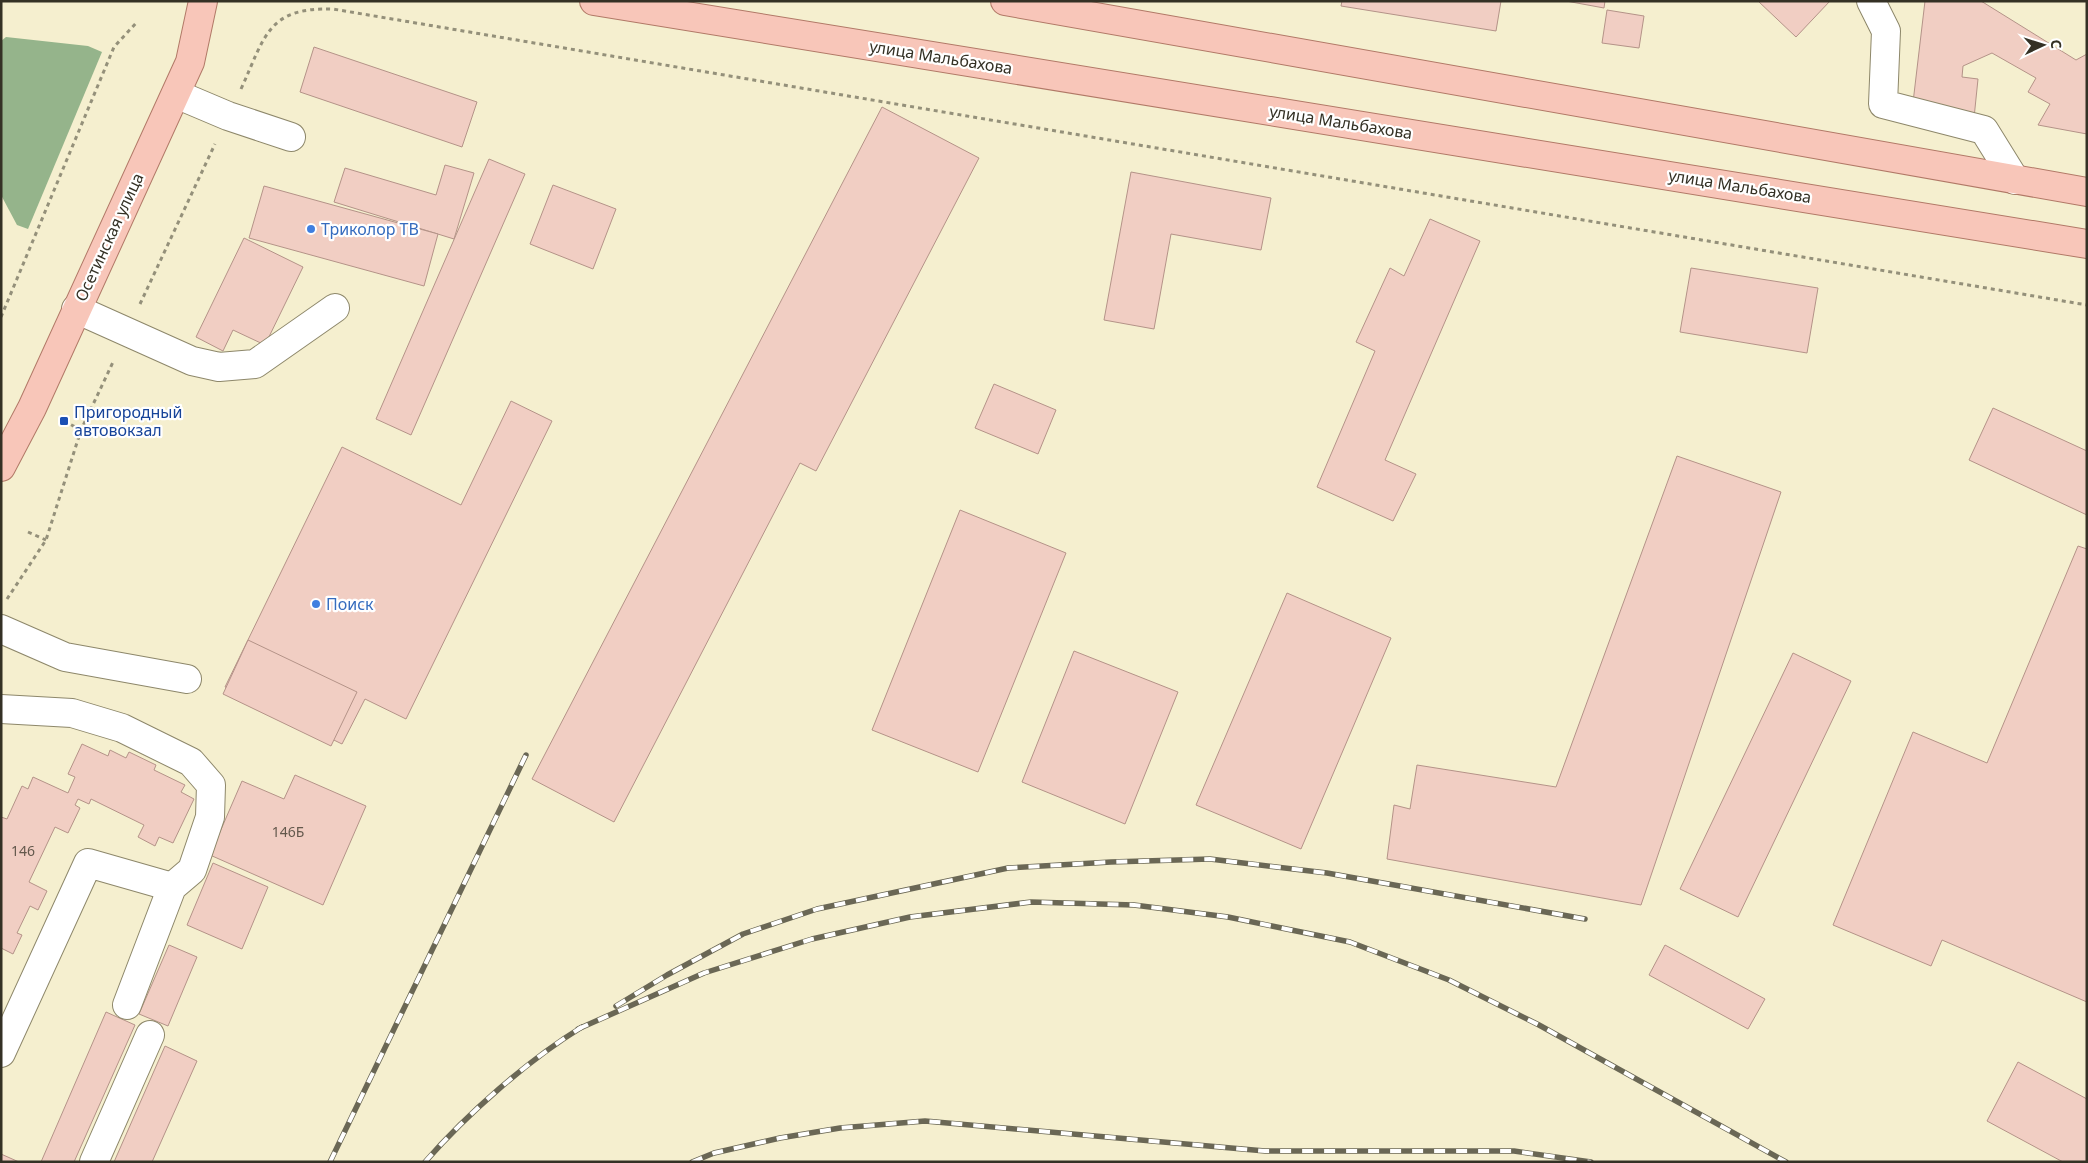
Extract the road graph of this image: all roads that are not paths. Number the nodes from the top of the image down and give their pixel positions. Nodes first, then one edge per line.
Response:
1 (203, 1) edge
2 (594, 1) edge
3 (1005, 1) edge
4 (1871, 1) edge
5 (176, 94) junction
6 (291, 137) dead end
7 (2015, 180) junction
8 (2087, 192) edge
9 (2087, 244) edge
10 (335, 308) dead end
11 (76, 309) junction
12 (1, 467) edge
13 (1, 629) edge
14 (187, 678) dead end
15 (1, 708) edge
16 (172, 887) junction
17 (127, 1005) dead end
18 (150, 1036) dead end
19 (1, 1053) edge
20 (94, 1162) edge

1 - 5 main road, Осетинская улица
2 - 9 main road, улица Мальбахова
3 - 7 main road
4 - 7 lane
5 - 6 lane
5 - 11 main road, Осетинская улица
7 - 8 main road
10 - 11 lane
11 - 12 main road, Осетинская улица
13 - 14 lane
15 - 16 lane
16 - 17 lane
16 - 19 lane
18 - 20 lane

